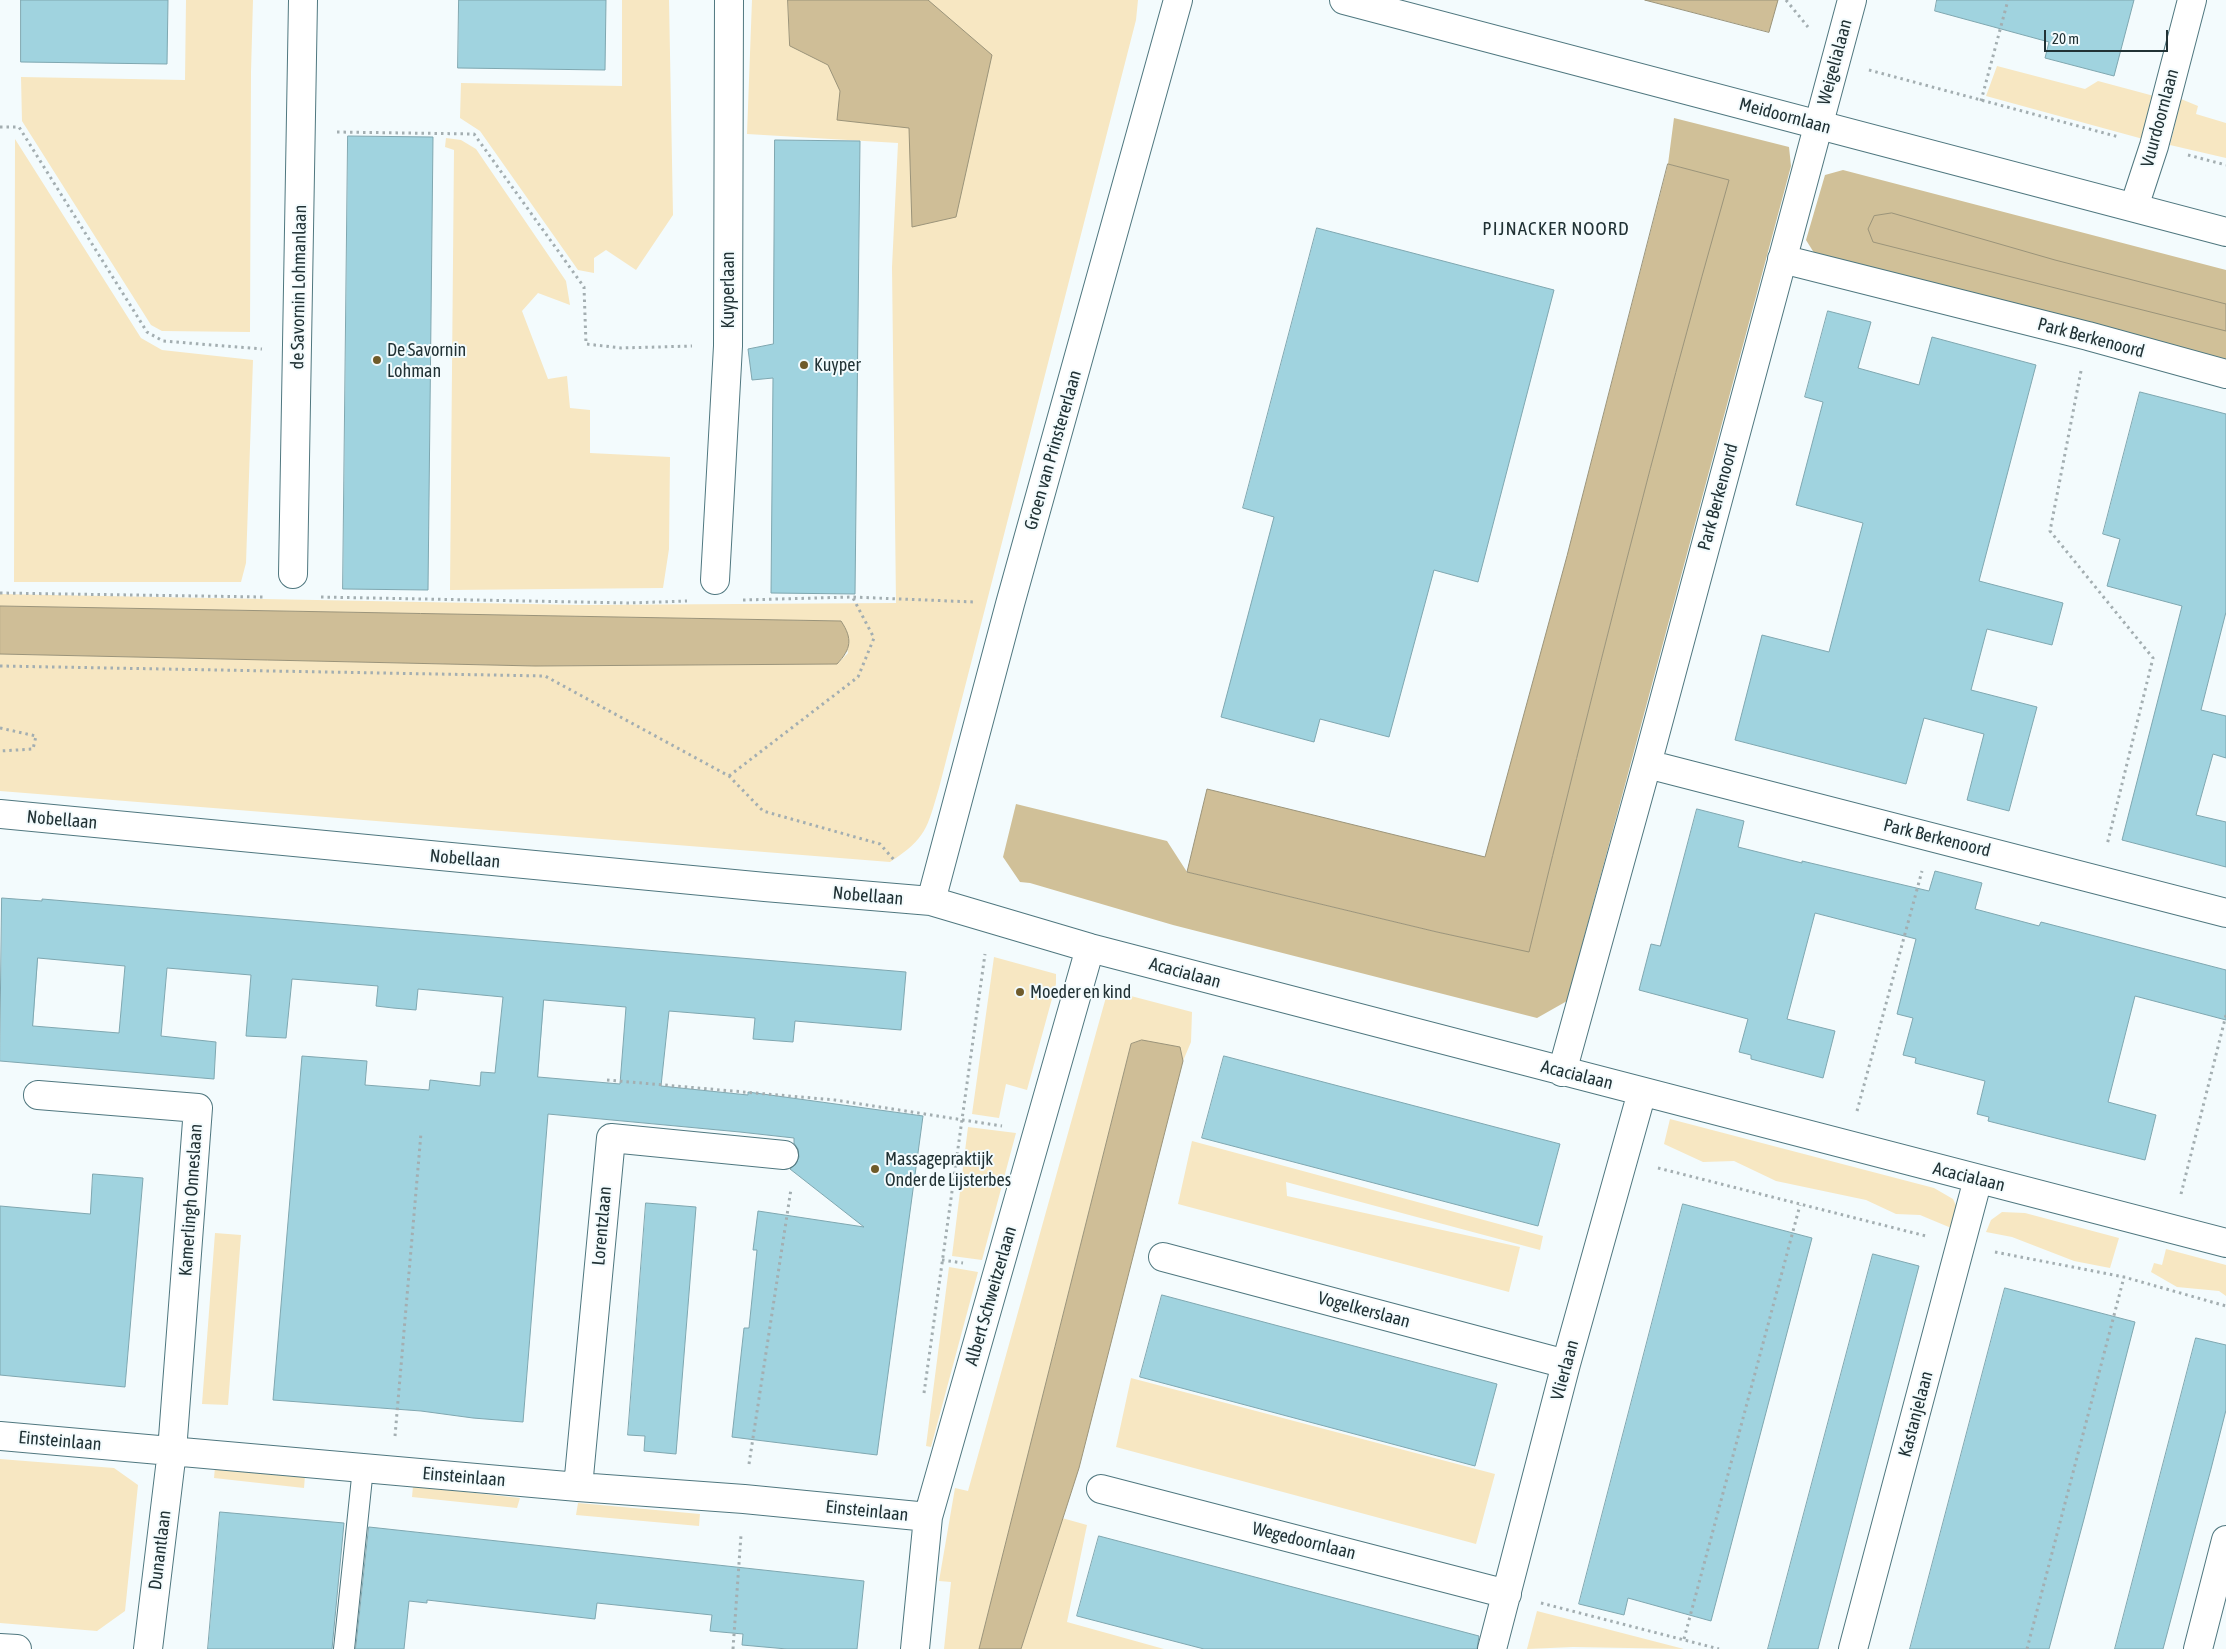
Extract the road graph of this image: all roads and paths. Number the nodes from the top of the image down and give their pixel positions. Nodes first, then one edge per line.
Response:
1 (303, 0) edge
2 (729, 0) edge
3 (1178, 0) edge
4 (1852, 0) edge
5 (2008, 0) edge
6 (2192, 0) edge
7 (1354, 1) edge
8 (1835, 60) junction
9 (1982, 101) junction
10 (1818, 124) junction
11 (0, 127) edge
12 (301, 131) junction
13 (2154, 146) junction
14 (2226, 165) edge
15 (2134, 207) junction
16 (2226, 232) edge
17 (1782, 259) junction
18 (2088, 336) junction
19 (728, 346) junction
20 (298, 353) junction
21 (2226, 374) edge
22 (293, 574) dead end
23 (715, 580) dead end
24 (0, 593) edge
25 (265, 596) dead end
26 (312, 597) dead end
27 (852, 597) junction
28 (739, 600) dead end
29 (689, 601) dead end
30 (1010, 604) junction
31 (0, 666) edge
32 (0, 728) edge
33 (0, 751) edge
34 (1647, 764) junction
35 (729, 776) junction
36 (0, 814) edge
37 (1931, 837) junction
38 (2098, 879) junction
39 (930, 900) junction
40 (2226, 913) edge
41 (990, 920) junction
42 (1090, 948) junction
43 (2226, 1015) edge
44 (1562, 1072) junction
45 (606, 1080) dead end
46 (1642, 1092) junction
47 (38, 1094) dead end
48 (961, 1118) junction
49 (1037, 1132) junction
50 (422, 1133) dead end
51 (1847, 1146) junction
52 (784, 1155) joint
53 (1978, 1179) junction
54 (1800, 1205) dead end
55 (2172, 1229) junction
56 (2226, 1243) edge
57 (1162, 1257) dead end
58 (2124, 1278) dead end
59 (1566, 1364) junction
60 (923, 1398) dead end
61 (0, 1436) edge
62 (172, 1451) junction
63 (363, 1468) junction
64 (392, 1470) junction
65 (578, 1487) junction
66 (1101, 1489) dead end
67 (744, 1499) junction
68 (928, 1517) junction
69 (2226, 1540) edge
70 (1507, 1594) junction
71 (1684, 1639) junction
72 (0, 1648) edge
73 (17, 1649) edge
74 (148, 1649) edge
75 (344, 1649) edge
76 (733, 1649) edge
77 (915, 1649) edge
78 (1492, 1649) edge
79 (1719, 1649) edge
80 (1853, 1649) edge
81 (2027, 1649) edge
82 (2198, 1649) edge

1 - 12 street, de Savornin Lohmanlaan
2 - 19 street, Kuyperlaan
3 - 30 street, Groen van Prinstererlaan
4 - 8 street, Weigelialaan
5 - 9 path
6 - 13 street, Vuurdoornlaan
7 - 10 street, Meidoornlaan
8 - 9 path
8 - 10 street, Weigelialaan
9 - 13 path
10 - 15 street, Meidoornlaan
10 - 17 street, Park Berkenoord
11 - 20 path
12 - 19 path
12 - 20 street, de Savornin Lohmanlaan
13 - 14 path
13 - 15 street, Vuurdoornlaan
15 - 16 street, Meidoornlaan
17 - 18 street, Park Berkenoord
17 - 34 street, Park Berkenoord
18 - 21 street, Park Berkenoord
18 - 38 path
19 - 23 street, Kuyperlaan
20 - 22 street, de Savornin Lohmanlaan
24 - 25 path
26 - 29 path
27 - 28 path
27 - 30 path
27 - 35 path
30 - 39 street, Groen van Prinstererlaan
31 - 35 path
32 - 33 path
34 - 37 street, Park Berkenoord
34 - 44 street, Park Berkenoord
35 - 39 path
36 - 39 street, Nobellaan
37 - 38 street, Park Berkenoord
37 - 51 path
38 - 40 street, Park Berkenoord
39 - 41 street, Acacialaan
41 - 42 street, Acacialaan
41 - 48 path
42 - 44 street, Acacialaan
42 - 49 street, Albert Schweitzerlaan
43 - 55 path
44 - 46 street, Acacialaan
45 - 48 path
46 - 51 street, Acacialaan
46 - 59 street, Vlierlaan
47 - 62 street, Kamerlingh Onneslaan
48 - 49 path
48 - 60 path
49 - 68 street, Albert Schweitzerlaan
50 - 64 path
51 - 53 street, Acacialaan
52 - 65 street, Lorentzlaan
52 - 67 path
53 - 55 street, Acacialaan
53 - 80 street, Kastanjelaan
54 - 71 path
55 - 56 street, Acacialaan
57 - 59 street, Vogelkerslaan
58 - 81 path
59 - 70 street, Vlierlaan
61 - 62 street, Einsteinlaan
62 - 63 street, Einsteinlaan
62 - 74 street, Dunantlaan
63 - 64 street, Einsteinlaan
63 - 75 lane
64 - 65 street, Einsteinlaan
65 - 67 street, Einsteinlaan
66 - 70 street, Wegedoornlaan
67 - 68 street, Einsteinlaan
67 - 76 path
68 - 77 street, Albert Schweitzerlaan
69 - 82 street
70 - 71 path
70 - 78 street, Vlierlaan
71 - 79 path
72 - 73 street

